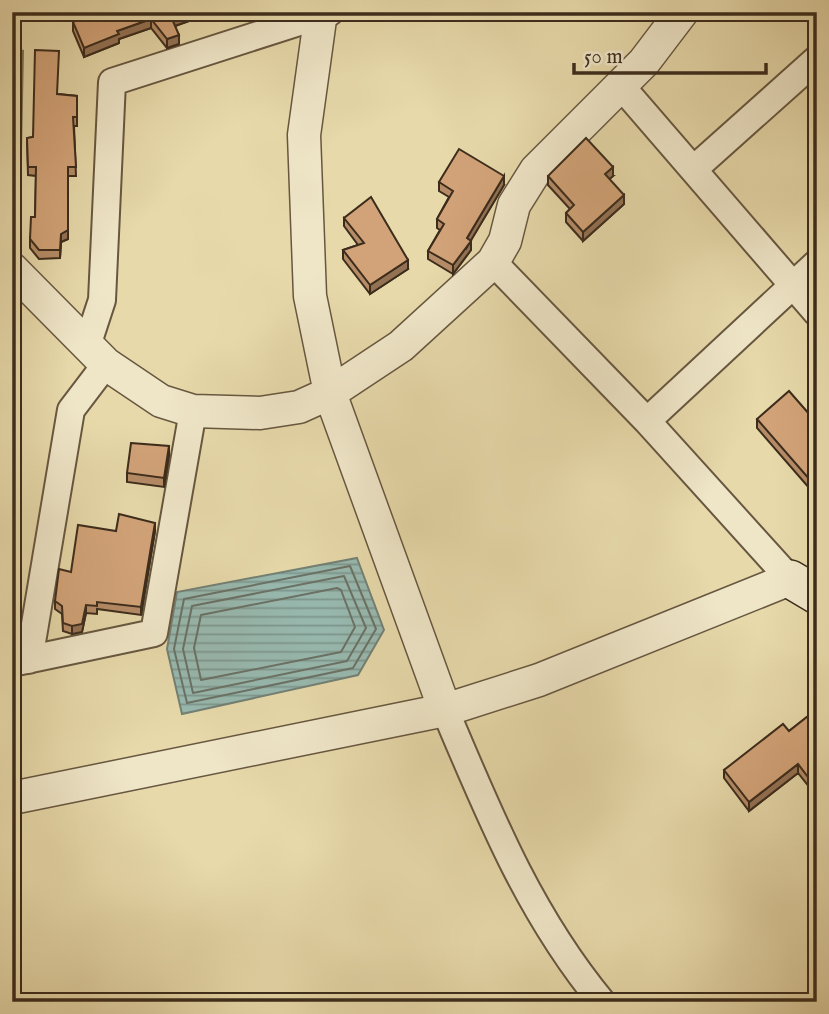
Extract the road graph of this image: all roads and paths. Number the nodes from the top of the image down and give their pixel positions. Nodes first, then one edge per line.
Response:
1 (682, 12) edge
2 (324, 13) edge
3 (817, 59) edge
4 (621, 86) junction
5 (694, 169) junction
6 (493, 262) junction
7 (817, 263) edge
8 (12, 269) edge
9 (793, 286) junction
10 (817, 313) edge
11 (97, 355) junction
12 (330, 393) junction
13 (193, 411) junction
14 (647, 421) junction
15 (808, 579) edge
16 (21, 662) edge
17 (445, 710) junction
18 (12, 798) edge
19 (602, 1002) edge

1 - 4 street
2 - 11 street
2 - 12 street
3 - 5 street
4 - 5 street
4 - 6 street
5 - 9 street
6 - 12 street
6 - 14 street
7 - 9 street
8 - 11 street
9 - 10 street
9 - 14 street
11 - 13 street
11 - 16 street
12 - 13 street
12 - 17 street
13 - 16 street
14 - 15 street
15 - 17 street
17 - 18 street
17 - 19 street

